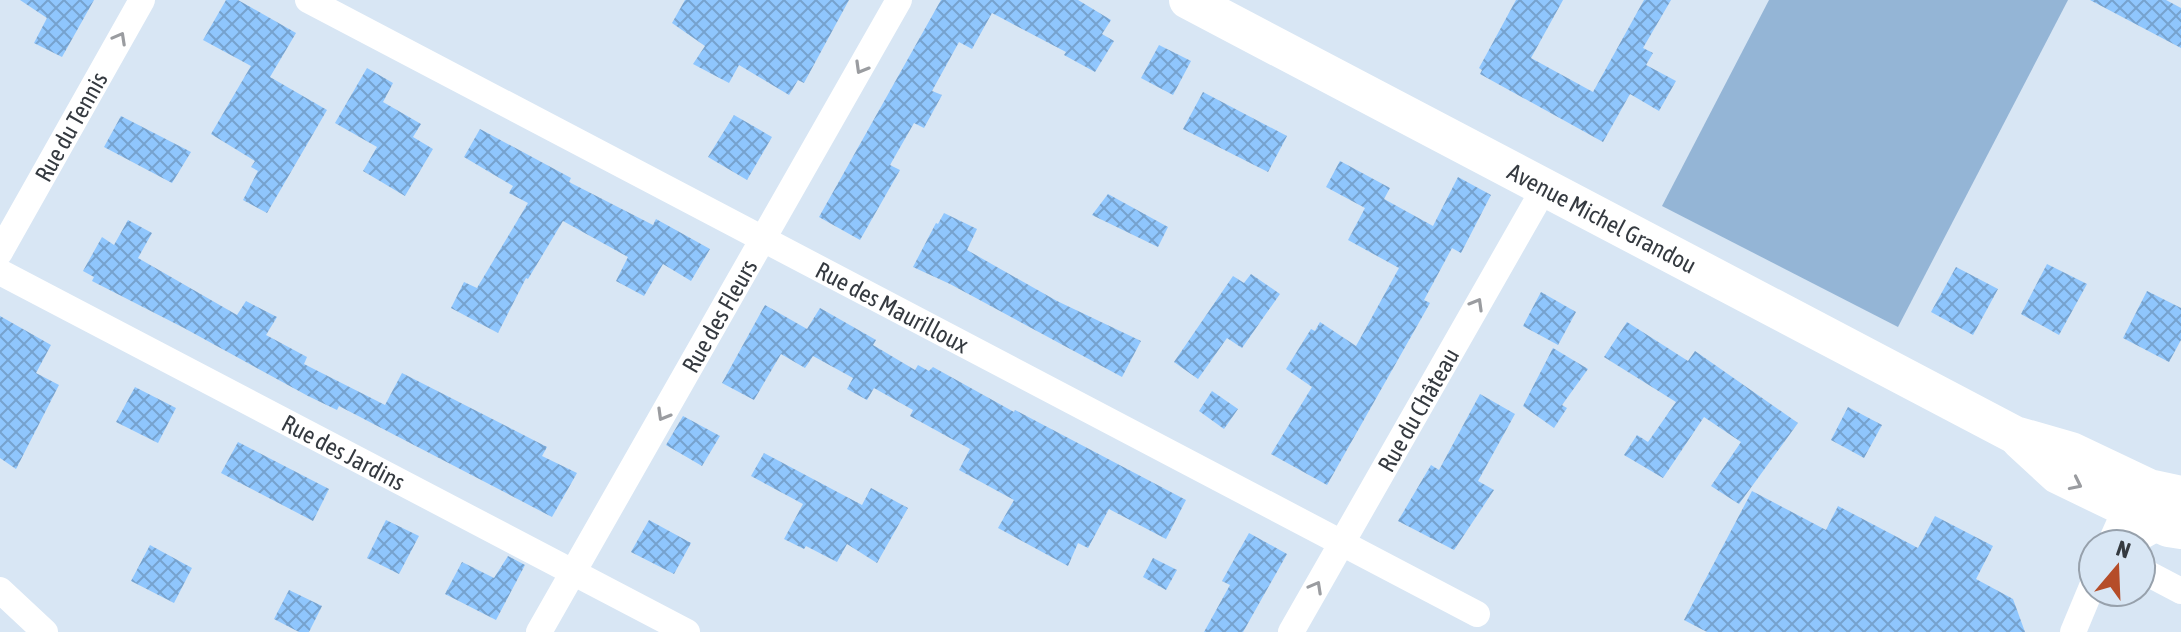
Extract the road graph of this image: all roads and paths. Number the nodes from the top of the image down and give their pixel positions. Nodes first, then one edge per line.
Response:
1 (142, 0) edge
2 (308, 0) edge
3 (899, 0) edge
4 (1188, 0) edge
5 (1545, 187) junction
6 (763, 239) junction
7 (0, 252) edge
8 (0, 272) edge
9 (2015, 435) junction
10 (2178, 513) edge
11 (2127, 526) edge
12 (1342, 542) junction
13 (573, 572) junction
14 (2157, 578) edge
15 (0, 590) edge
16 (2181, 591) edge
17 (2083, 608) edge
18 (1477, 614) dead end
19 (45, 632) edge
20 (539, 632) edge
21 (687, 632) edge
22 (1291, 632) edge
23 (2073, 632) edge

7 -> 1 street, Rue du Tennis
2 - 6 street, Rue des Maurilloux
3 -> 6 street, Rue des Fleurs
4 - 5 main road, Avenue Michel Grandou
5 - 9 main road, Avenue Michel Grandou
12 -> 5 street, Rue du Château
6 - 12 street, Rue des Maurilloux
6 -> 13 street, Rue des Fleurs
8 - 13 street, Rue des Jardins
9 - 10 main road, Avenue Michel Grandou
9 -> 11 main road, Avenue Michel Grandou
10 - 11 main road, Avenue Michel Grandou
12 - 18 street, Rue des Maurilloux
22 -> 12 street, Rue du Château
13 - 20 street, Rue des Fleurs
13 - 21 street, Rue des Jardins
14 - 16 street
15 - 19 street
17 - 23 street

